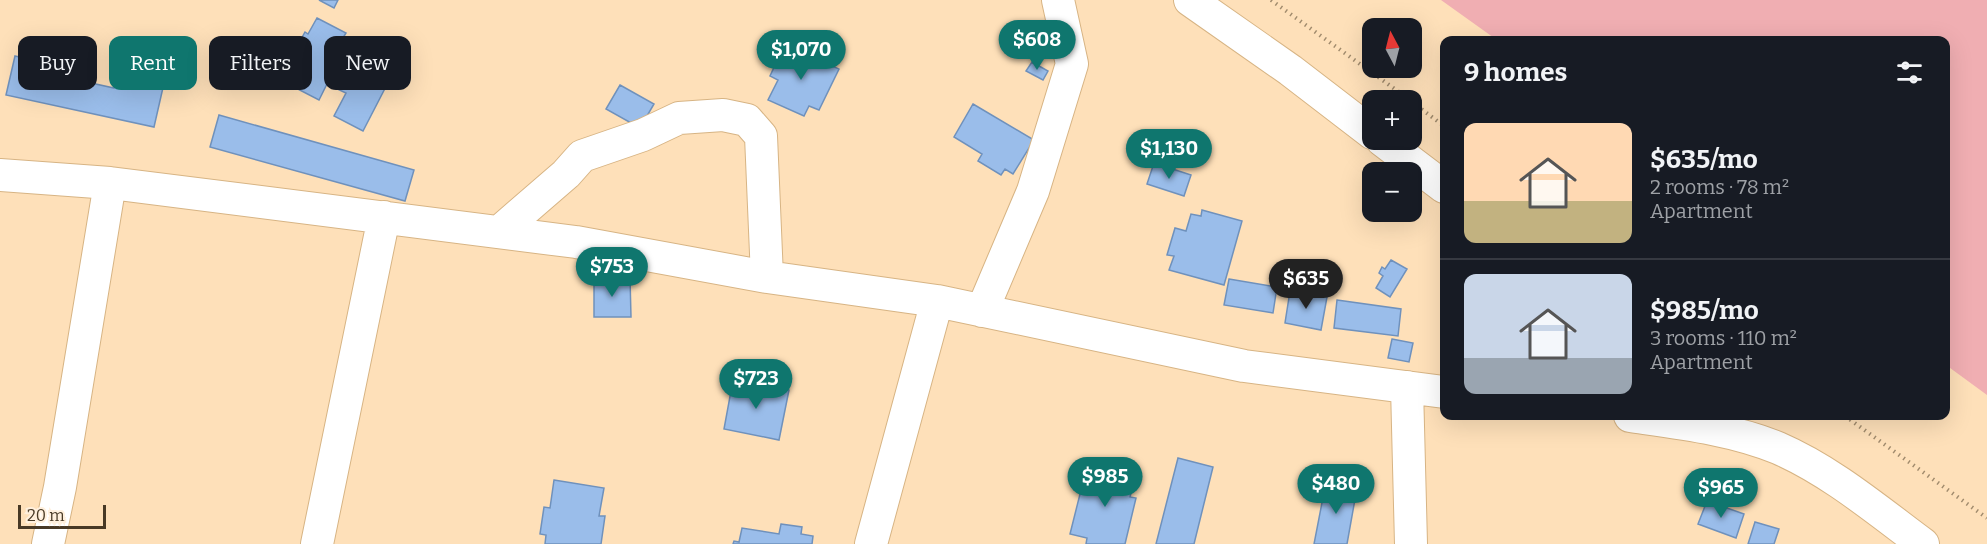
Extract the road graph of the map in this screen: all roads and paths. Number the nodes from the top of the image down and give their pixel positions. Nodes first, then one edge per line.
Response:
1 (1058, 0) edge
2 (1190, 0) edge
3 (1271, 0) edge
4 (1396, 90) edge
5 (1422, 109) edge
6 (1440, 123) edge
7 (1362, 125) edge
8 (1395, 150) edge
9 (0, 175) edge
10 (110, 183) junction
11 (1440, 184) edge
12 (384, 217) junction
13 (499, 232) junction
14 (767, 277) junction
15 (937, 301) junction
16 (982, 311) junction
17 (1407, 387) junction
18 (1440, 391) edge
19 (1662, 420) edge
20 (1851, 420) edge
21 (1737, 426) edge
22 (1987, 518) edge
23 (48, 544) edge
24 (317, 544) edge
25 (871, 544) edge
26 (1411, 544) edge
27 (1923, 544) edge

1 - 16 street
2 - 7 street
3 - 4 path
5 - 6 path
8 - 11 street
9 - 10 street
10 - 12 street
10 - 23 street
12 - 13 street
12 - 24 street
13 - 14 street
13 - 14 street
14 - 15 street
15 - 16 street
15 - 25 street
16 - 17 street
17 - 18 street
17 - 26 street
19 - 21 street
20 - 22 path
21 - 27 street

